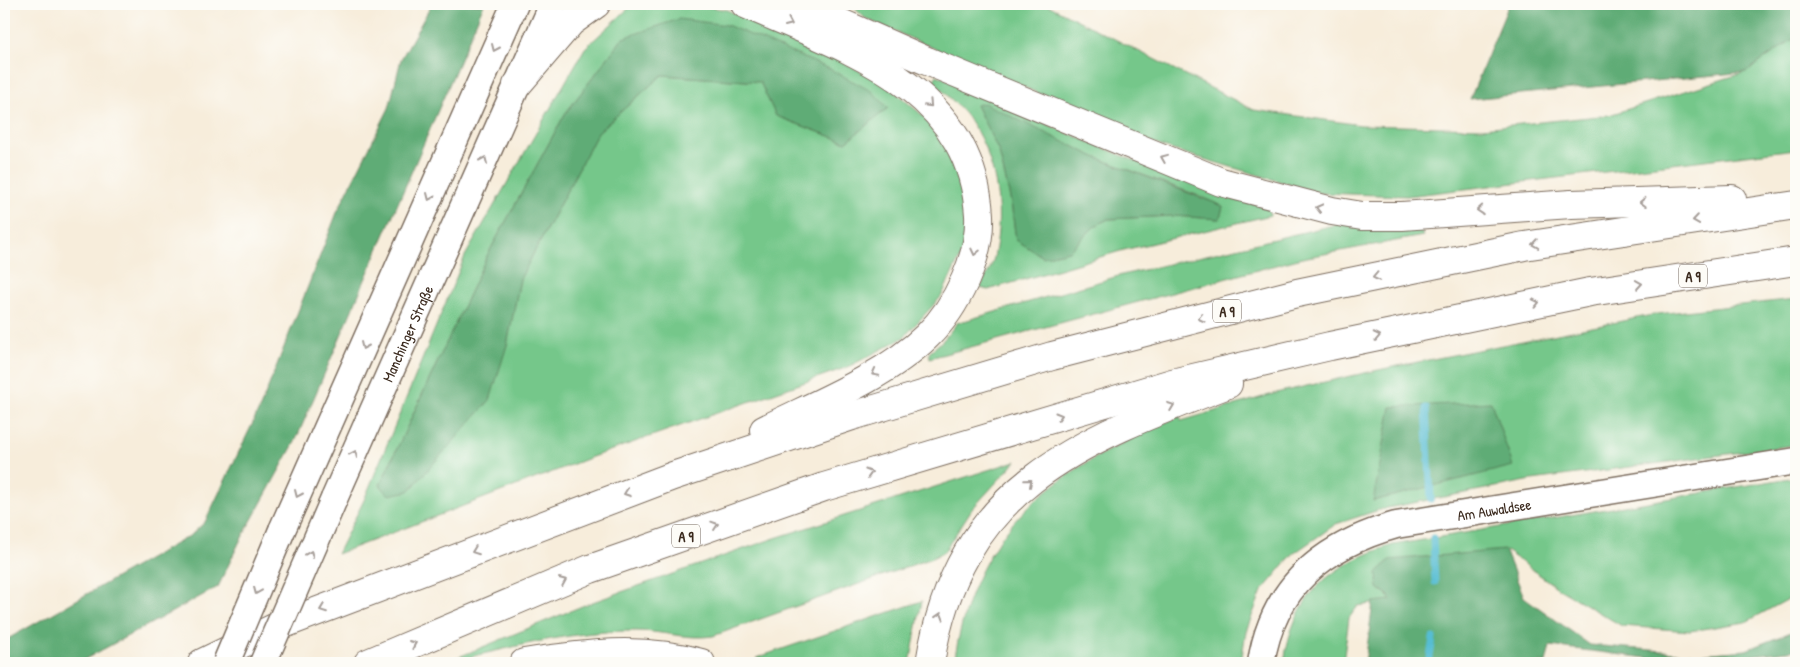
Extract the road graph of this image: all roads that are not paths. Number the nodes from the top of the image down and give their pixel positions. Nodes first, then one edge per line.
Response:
1 (515, 4) edge
2 (553, 4) edge
3 (596, 4) edge
4 (744, 4) edge
5 (798, 4) edge
6 (517, 85) junction
7 (1796, 198) edge
8 (1796, 205) edge
9 (1796, 261) edge
10 (1330, 346) junction
11 (1796, 461) edge
12 (673, 476) junction
13 (202, 663) edge
14 (226, 663) edge
15 (263, 663) edge
16 (368, 663) edge
17 (524, 663) edge
18 (701, 663) edge
19 (930, 663) edge
20 (1261, 663) edge

1 -> 14 main road, bridge
2 - 6 main road, Manchinger Straße
3 - 6 highway
4 -> 12 highway
7 -> 5 highway
15 -> 6 main road, Manchinger Straße, bridge
8 -> 12 highway, A 9
10 -> 9 highway, A 9
16 -> 10 highway, A 9
19 -> 10 highway
11 - 20 main road, Am Auwaldsee
12 -> 13 highway, A 9
17 - 18 highway

